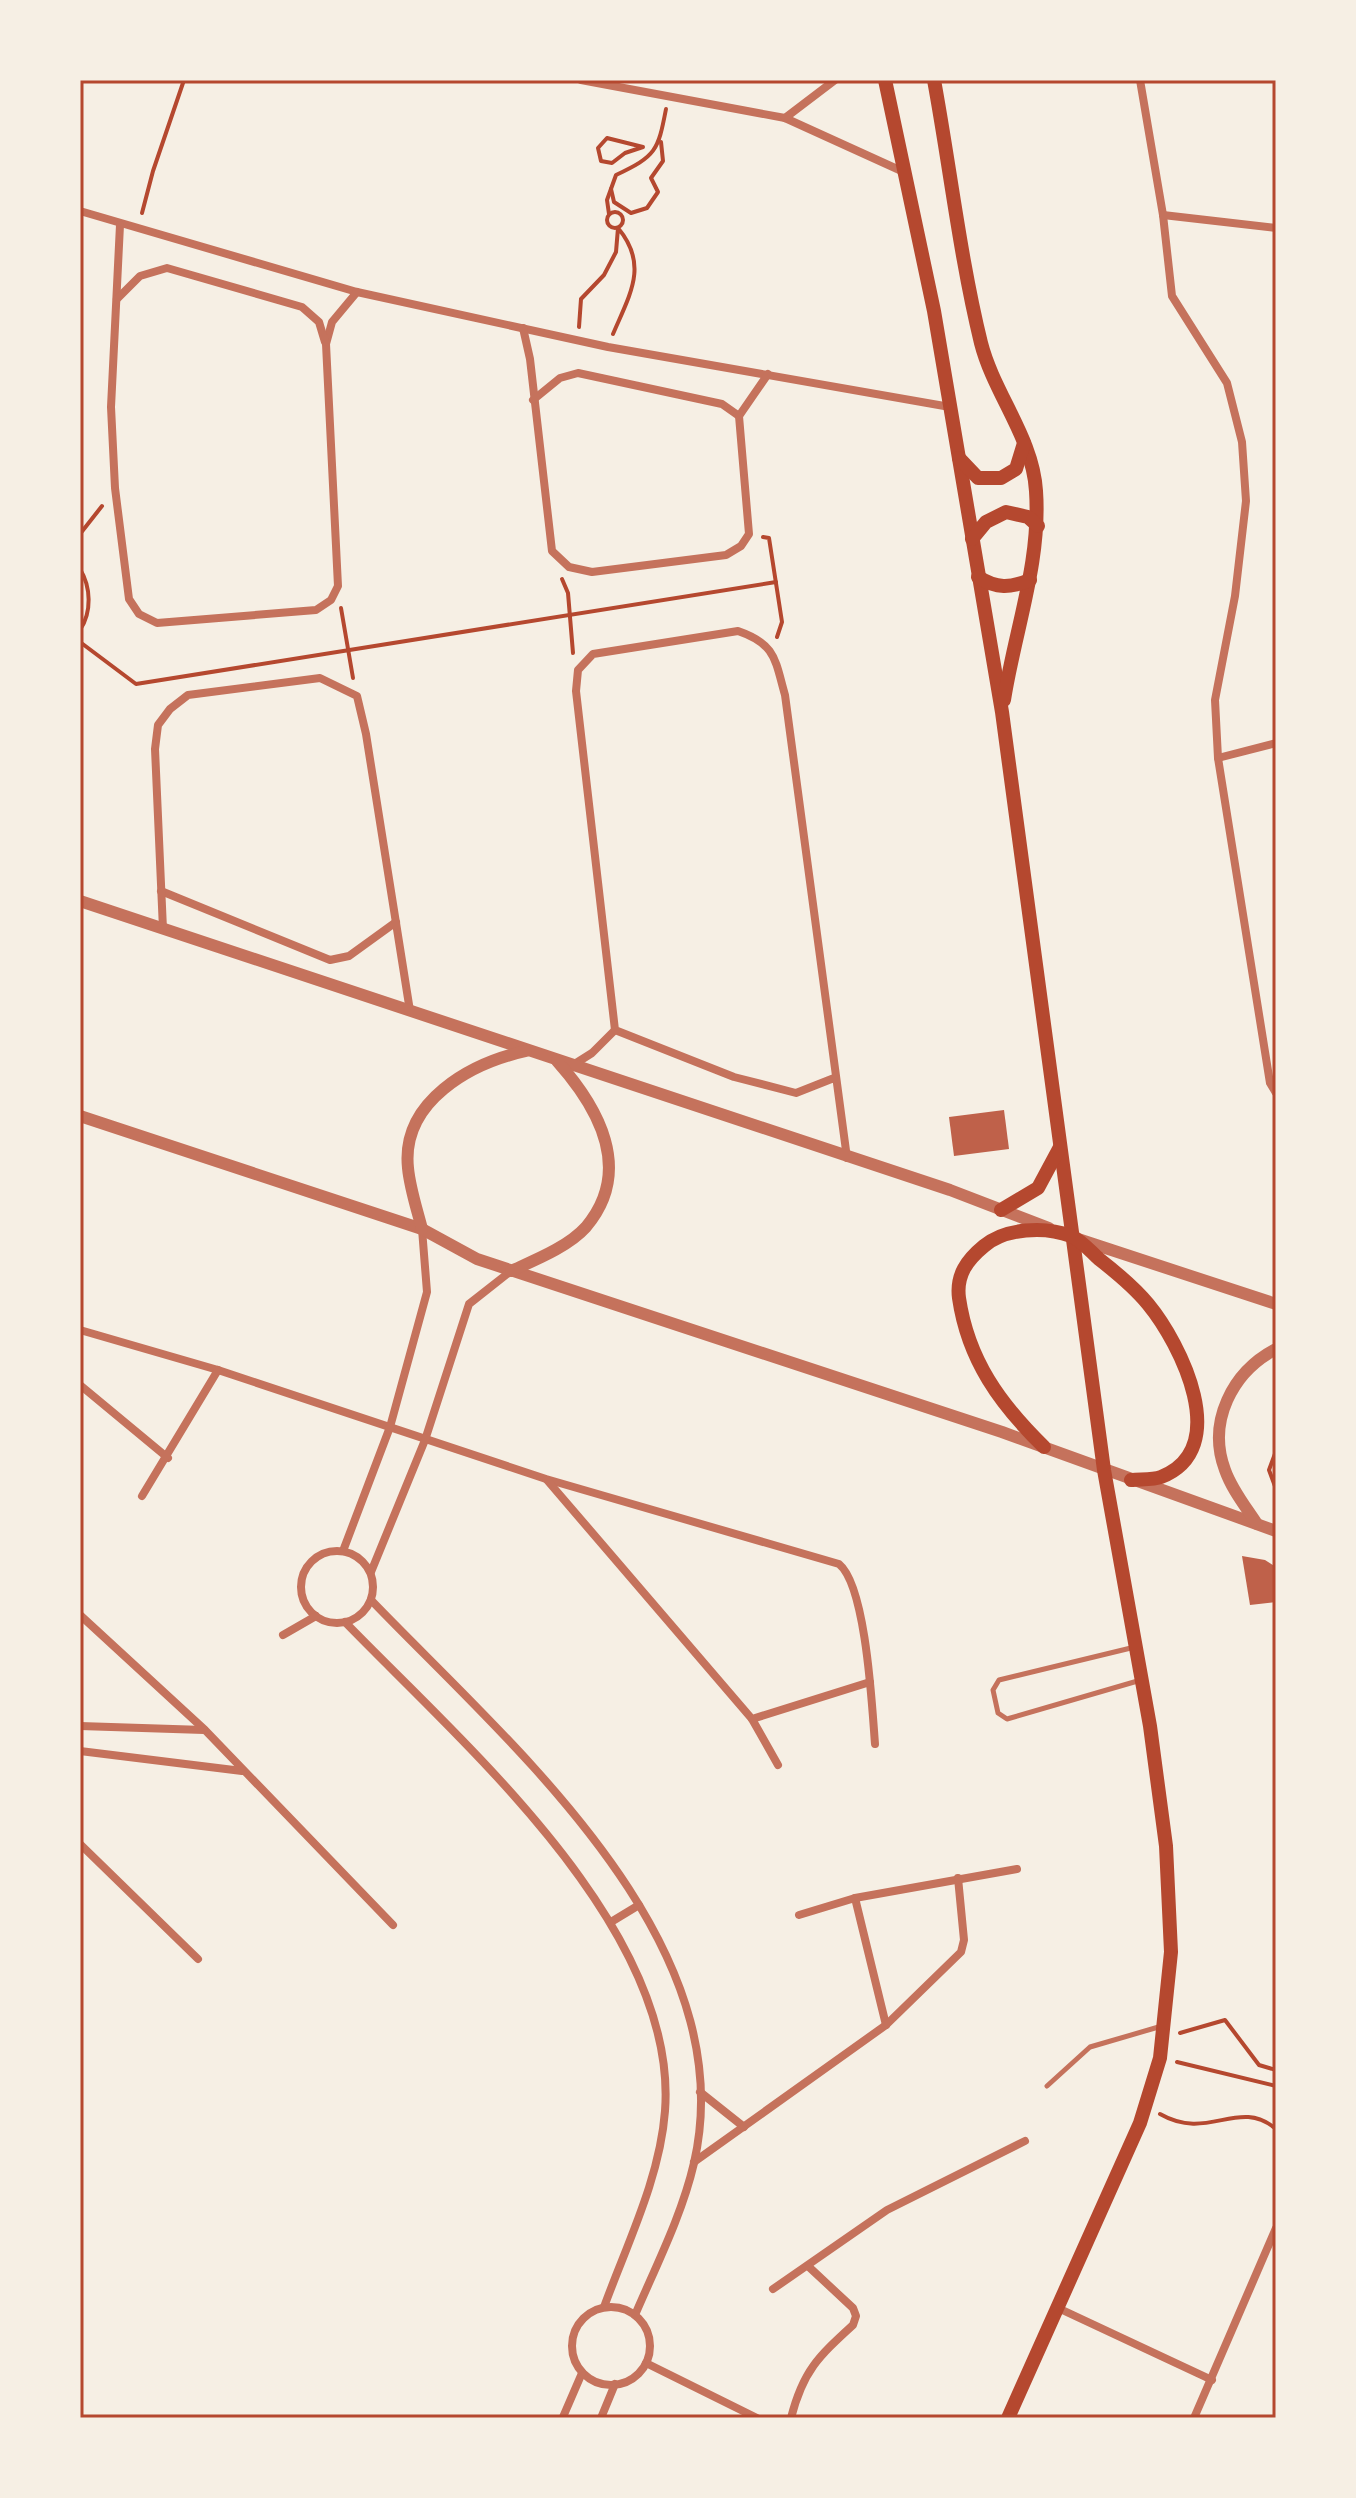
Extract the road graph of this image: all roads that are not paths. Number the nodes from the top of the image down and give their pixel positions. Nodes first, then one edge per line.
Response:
1 (581, 80) edge
2 (835, 80) edge
3 (885, 80) edge
4 (934, 80) edge
5 (1140, 80) edge
6 (785, 118) junction
7 (907, 173) junction
8 (80, 211) edge
9 (1163, 215) junction
10 (120, 225) junction
11 (1276, 228) edge
12 (357, 292) junction
13 (117, 299) junction
14 (523, 328) junction
15 (326, 344) junction
16 (768, 374) junction
17 (533, 400) junction
18 (950, 407) junction
19 (739, 416) junction
20 (1024, 443) junction
21 (957, 453) junction
22 (1038, 526) junction
23 (972, 539) junction
24 (978, 577) junction
25 (1030, 580) junction
26 (1002, 712) junction
27 (1276, 743) edge
28 (1218, 758) junction
29 (161, 891) junction
30 (80, 901) edge
31 (396, 922) junction
32 (163, 929) junction
33 (410, 1012) junction
34 (615, 1030) junction
35 (529, 1051) junction
36 (555, 1059) junction
37 (572, 1065) junction
38 (834, 1078) junction
39 (1276, 1093) edge
40 (80, 1116) edge
41 (1060, 1146) junction
42 (847, 1159) junction
43 (1001, 1210) junction
44 (422, 1229) junction
45 (1073, 1237) junction
46 (511, 1271) junction
47 (1276, 1304) edge
48 (80, 1330) edge
49 (1276, 1349) edge
50 (218, 1370) junction
51 (80, 1385) edge
52 (390, 1427) junction
53 (425, 1440) junction
54 (1044, 1447) junction
55 (168, 1458) junction
56 (1104, 1470) junction
57 (546, 1479) junction
58 (1131, 1480) junction
59 (142, 1496) dead end
60 (1257, 1524) junction
61 (1275, 1531) edge
62 (343, 1551) junction
63 (371, 1572) junction
64 (371, 1600) junction
65 (80, 1615) edge
66 (316, 1616) junction
67 (345, 1622) junction
68 (283, 1635) dead end
69 (1136, 1647) junction
70 (1142, 1680) junction
71 (870, 1682) junction
72 (752, 1719) junction
73 (80, 1726) edge
74 (205, 1730) junction
75 (875, 1744) dead end
76 (80, 1751) edge
77 (778, 1765) dead end
78 (243, 1771) junction
79 (80, 1844) edge
80 (1017, 1869) dead end
81 (958, 1878) junction
82 (855, 1898) junction
83 (639, 1905) junction
84 (799, 1915) dead end
85 (611, 1922) junction
86 (393, 1925) dead end
87 (198, 1959) dead end
88 (886, 2025) junction
89 (1163, 2029) junction
90 (1047, 2086) dead end
91 (700, 2092) junction
92 (744, 2127) junction
93 (1025, 2141) dead end
94 (694, 2162) junction
95 (1276, 2228) edge
96 (809, 2267) junction
97 (773, 2289) dead end
98 (604, 2307) junction
99 (1058, 2308) junction
100 (635, 2315) junction
101 (646, 2363) junction
102 (582, 2373) junction
103 (1212, 2380) junction
104 (615, 2384) junction
105 (563, 2417) edge
106 (601, 2418) edge
107 (757, 2418) edge
108 (791, 2418) edge
109 (1008, 2418) edge
110 (1194, 2418) edge

1 - 6 street
2 - 6 street
3 - 7 main road
4 - 20 main road
5 - 9 street
6 - 7 street
7 - 18 main road
8 - 10 street
9 - 11 street
9 - 28 street
10 - 12 street
10 - 13 street
12 - 14 street
12 - 15 street
13 - 15 street
13 - 15 street
14 - 16 street
14 - 17 street
16 - 18 street
16 - 19 street
17 - 19 street
17 - 19 street
18 - 21 main road
20 - 21 main road
20 - 22 main road
21 - 23 main road
22 - 23 main road
22 - 25 main road
23 - 24 main road
24 - 25 main road
24 - 26 main road
25 - 26 main road
26 - 41 main road
27 - 28 street
28 - 39 street
29 - 31 street
29 - 31 street
29 - 32 street
30 - 32 street
31 - 33 street
32 - 33 street
33 - 35 street
34 - 37 street
34 - 38 street
34 - 38 street
35 - 36 street
35 - 44 street
36 - 37 street
36 - 46 street
37 - 42 street
38 - 42 street
40 - 44 street
41 - 43 main road
41 - 45 main road
42 - 43 street
43 - 45 street
44 - 46 street
44 - 52 street
45 - 47 street
45 - 54 main road
45 - 56 main road
45 - 58 main road
46 - 53 street
46 - 54 street
48 - 50 street
49 - 60 street
50 - 52 street
50 - 55 street
51 - 55 street
52 - 53 street
52 - 62 street
53 - 57 street
53 - 63 street
54 - 56 street
55 - 59 street
56 - 58 street
56 - 69 main road
57 - 71 street
57 - 72 street
58 - 60 street
60 - 61 street
62 - 63 street
62 - 66 street
63 - 64 street
64 - 67 street
64 - 83 street
65 - 74 street
66 - 67 street
66 - 68 street
67 - 85 street
69 - 70 main road
69 - 70 lane
70 - 89 main road
71 - 72 street
71 - 75 street
72 - 77 street
73 - 74 street
74 - 78 street
76 - 78 street
78 - 86 street
79 - 87 street
80 - 81 street
81 - 82 street
81 - 88 street
82 - 84 street
82 - 88 street
83 - 85 street
83 - 91 street
85 - 98 street
88 - 92 street
89 - 90 lane
89 - 99 main road
91 - 92 street
91 - 94 street
92 - 94 street
93 - 96 street
94 - 100 street
95 - 103 street
96 - 97 street
96 - 108 street
98 - 100 street
98 - 102 street
99 - 103 street
99 - 109 main road
100 - 101 street
101 - 104 street
101 - 107 street
102 - 104 street
102 - 105 street
103 - 110 street
104 - 106 street

